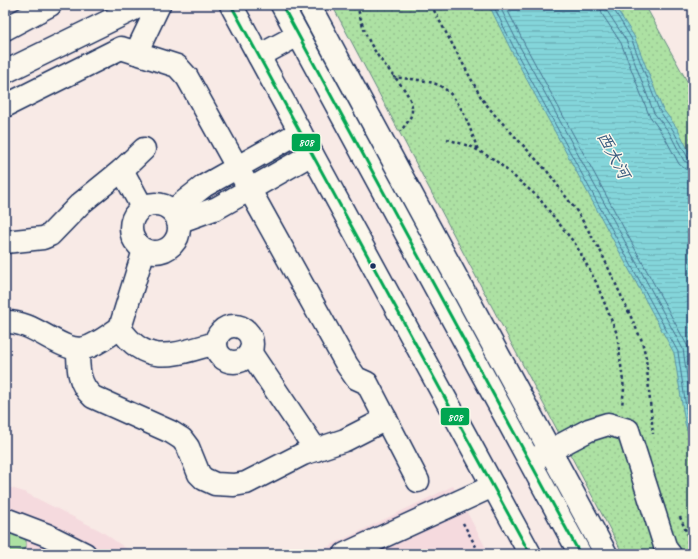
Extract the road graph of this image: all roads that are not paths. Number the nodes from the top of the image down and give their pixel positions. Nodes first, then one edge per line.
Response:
1 (50, 5) edge
2 (142, 5) edge
3 (159, 5) edge
4 (231, 5) edge
5 (282, 5) edge
6 (309, 5) edge
7 (5, 28) edge
8 (298, 34) junction
9 (136, 53) junction
10 (259, 56) junction
11 (5, 72) edge
12 (5, 106) edge
13 (300, 132) junction
14 (144, 148) dead end
15 (312, 154) junction
16 (237, 168) junction
17 (122, 170) junction
18 (249, 189) junction
19 (142, 208) junction
20 (175, 217) junction
21 (5, 242) edge
22 (144, 250) junction
23 (5, 322) edge
24 (120, 328) junction
25 (78, 349) junction
26 (386, 419) junction
27 (316, 450) junction
28 (550, 451) junction
29 (530, 462) junction
30 (418, 481) dead end
31 (493, 486) junction
32 (5, 519) edge
33 (85, 554) edge
34 (345, 554) edge
35 (530, 554) edge
36 (580, 554) edge
37 (606, 554) edge
38 (670, 554) edge

1 - 7 main road
2 - 11 main road
3 - 9 main road
4 - 10 main road
5 - 8 main road
6 - 28 main road
8 - 10 main road
8 - 29 main road
9 - 12 main road
9 - 16 main road
10 - 13 main road
13 - 15 main road
13 - 16 main road
14 - 17 main road
15 - 18 main road
15 - 31 main road
16 - 18 main road
16 - 20 main road
17 - 19 main road
17 - 21 main road
18 - 20 main road
18 - 26 main road
19 - 20 main road
19 - 22 main road
20 - 22 main road
22 - 24 main road
23 - 25 main road
24 - 25 main road
24 - 27 main road
25 - 27 main road
26 - 27 main road
26 - 30 main road
28 - 29 main road
28 - 37 main road
28 - 38 main road
29 - 36 main road
31 - 34 main road
31 - 35 main road
32 - 33 main road

